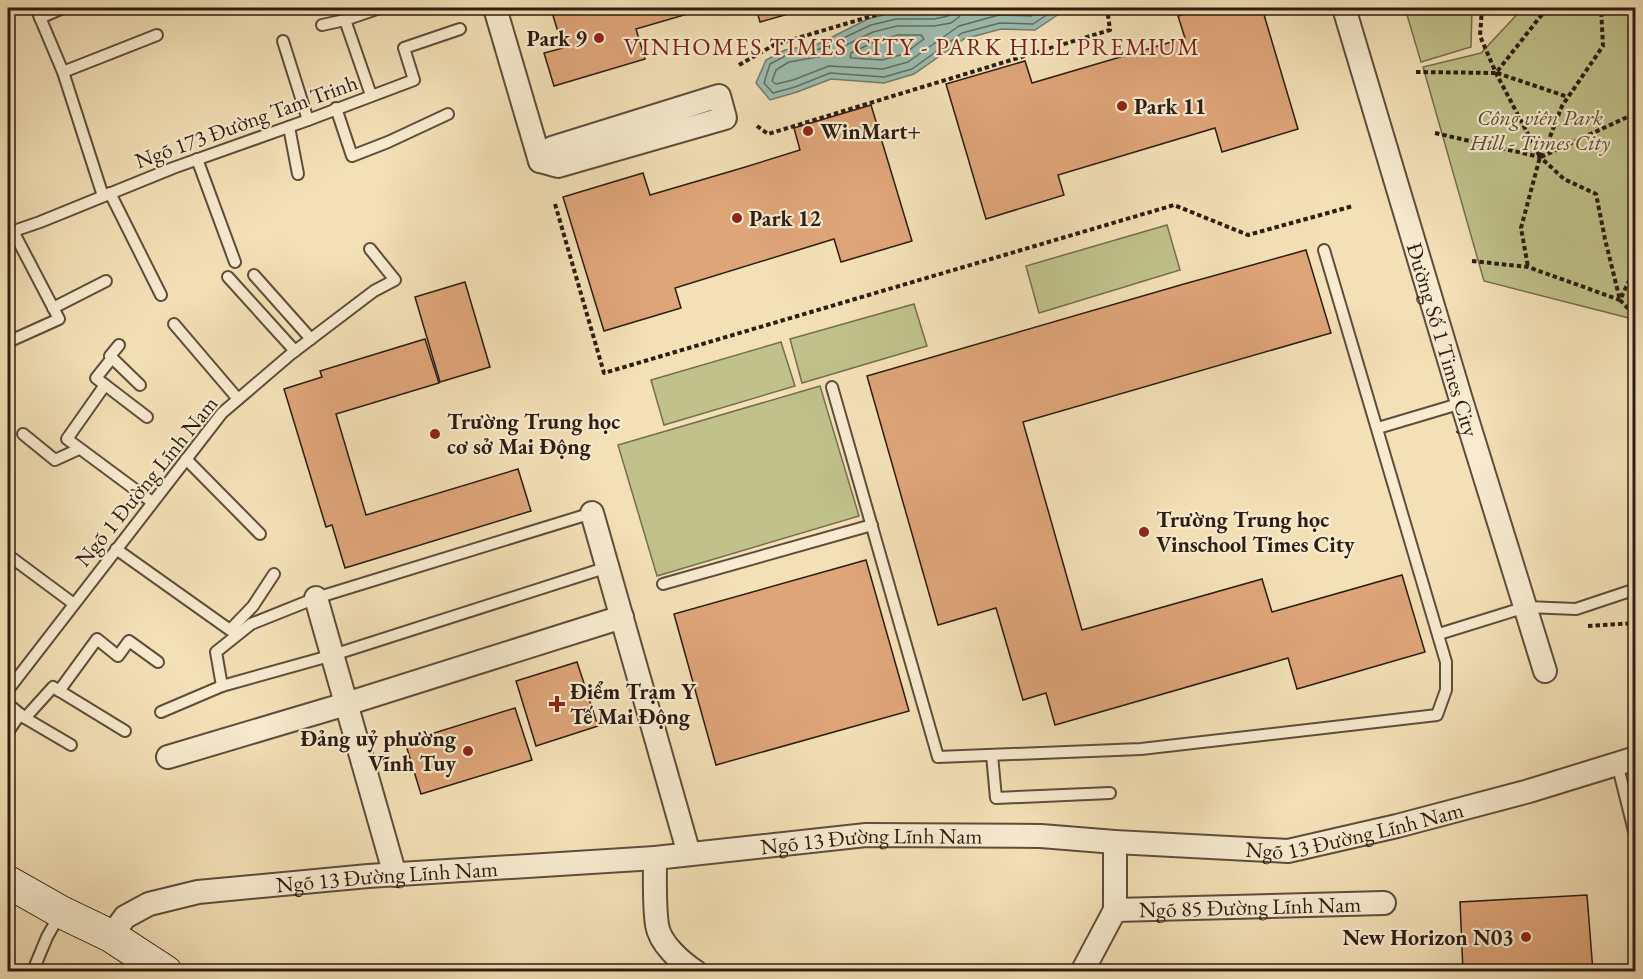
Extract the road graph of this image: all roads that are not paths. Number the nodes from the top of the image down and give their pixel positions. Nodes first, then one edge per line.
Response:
1 (63, 8) edge
2 (380, 8) edge
3 (495, 8) edge
4 (1344, 8) edge
5 (38, 13) edge
6 (345, 20) junction
7 (322, 25) dead end
8 (460, 29) dead end
9 (157, 35) dead end
10 (283, 41) dead end
11 (63, 72) junction
12 (371, 95) junction
13 (336, 108) junction
14 (448, 114) dead end
15 (308, 120) junction
16 (288, 127) junction
17 (197, 159) junction
18 (540, 161) junction
19 (298, 174) dead end
20 (106, 194) junction
21 (10, 232) edge
22 (370, 249) dead end
23 (1324, 250) dead end
24 (235, 262) dead end
25 (254, 275) dead end
26 (228, 277) dead end
27 (106, 281) dead end
28 (161, 295) dead end
29 (53, 308) junction
30 (174, 324) dead end
31 (310, 339) junction
32 (10, 341) dead end
33 (119, 345) dead end
34 (295, 351) junction
35 (112, 358) junction
36 (105, 385) junction
37 (140, 385) dead end
38 (832, 387) dead end
39 (238, 399) junction
40 (1462, 403) junction
41 (147, 417) dead end
42 (1378, 428) junction
43 (23, 434) dead end
44 (79, 449) junction
45 (186, 459) junction
46 (153, 502) junction
47 (592, 513) joint
48 (872, 525) junction
49 (260, 534) dead end
50 (116, 549) junction
51 (8, 555) edge
52 (608, 567) junction
53 (274, 573) dead end
54 (663, 584) dead end
55 (1635, 589) edge
56 (316, 598) junction
57 (74, 604) junction
58 (1526, 607) junction
59 (622, 617) junction
60 (1439, 634) junction
61 (333, 655) junction
62 (158, 662) dead end
63 (1545, 671) dead end
64 (222, 686) junction
65 (8, 690) edge
66 (59, 691) junction
67 (8, 704) edge
68 (346, 704) junction
69 (161, 712) dead end
70 (22, 716) junction
71 (125, 731) dead end
72 (8, 732) edge
73 (71, 745) dead end
74 (992, 755) junction
75 (168, 757) dead end
76 (1626, 760) edge
77 (1110, 793) dead end
78 (1635, 839) edge
79 (1115, 842) junction
80 (689, 854) junction
81 (655, 858) junction
82 (395, 875) junction
83 (8, 882) edge
84 (1384, 903) dead end
85 (1115, 910) junction
86 (61, 912) junction
87 (111, 936) junction
88 (35, 972) edge
89 (166, 972) edge
90 (696, 972) edge
91 (1082, 972) edge

1 - 5 lane
2 - 6 lane
3 - 18 street
4 - 40 street, Đường Số 1 Times City
5 - 11 lane
6 - 7 lane
6 - 12 lane
8 - 12 lane, Ngõ 173 Đường Tam Trinh
9 - 11 lane
10 - 15 lane
11 - 20 lane
12 - 13 lane, Ngõ 173 Đường Tam Trinh
13 - 14 lane
13 - 15 lane, Ngõ 173 Đường Tam Trinh
15 - 16 lane, Ngõ 173 Đường Tam Trinh
16 - 17 lane, Ngõ 173 Đường Tam Trinh
16 - 19 lane
17 - 20 lane, Ngõ 173 Đường Tam Trinh
17 - 24 lane
18 - 18 street
20 - 21 lane, Ngõ 173 Đường Tam Trinh
20 - 28 lane
21 - 29 lane
22 - 31 lane, Ngõ 1 Đường Lĩnh Nam
23 - 42 lane
25 - 31 lane
26 - 34 lane
27 - 29 lane
29 - 32 lane
30 - 39 lane
31 - 34 lane, Ngõ 1 Đường Lĩnh Nam
33 - 35 lane
34 - 39 lane, Ngõ 1 Đường Lĩnh Nam
35 - 36 lane
35 - 37 lane
36 - 41 lane
36 - 44 lane
38 - 48 lane
39 - 45 lane, Ngõ 1 Đường Lĩnh Nam
40 - 42 lane
40 - 58 street, Đường Số 1 Times City
42 - 60 lane
43 - 44 lane
44 - 46 lane
45 - 46 lane, Ngõ 1 Đường Lĩnh Nam
45 - 49 lane
46 - 50 lane, Ngõ 1 Đường Lĩnh Nam
47 - 52 street
47 - 56 lane
48 - 54 lane
48 - 74 lane
50 - 53 lane
50 - 57 lane, Ngõ 1 Đường Lĩnh Nam
51 - 57 lane
52 - 59 street
52 - 61 lane
55 - 58 lane
56 - 61 street
56 - 64 lane
57 - 65 lane, Ngõ 1 Đường Lĩnh Nam
58 - 60 lane
58 - 63 street, Đường Số 1 Times City
59 - 68 street
59 - 80 street
60 - 74 lane
61 - 64 lane
61 - 68 street
62 - 66 lane
64 - 69 lane
66 - 70 lane
66 - 71 lane
67 - 70 lane
68 - 75 street
68 - 82 street
70 - 72 lane
70 - 73 lane
74 - 77 lane
76 - 78 lane
76 - 79 street, Ngõ 13 Đường Lĩnh Nam
79 - 80 street, Ngõ 13 Đường Lĩnh Nam
79 - 85 street, Ngõ 85 Đường Lĩnh Nam
80 - 81 street, Ngõ 13 Đường Lĩnh Nam
81 - 82 street, Ngõ 13 Đường Lĩnh Nam
81 - 90 street
82 - 87 street, Ngõ 13 Đường Lĩnh Nam
83 - 86 main road
84 - 85 street, Ngõ 85 Đường Lĩnh Nam
85 - 91 street, Ngõ 85 Đường Lĩnh Nam
86 - 87 main road
86 - 88 lane
87 - 89 main road

